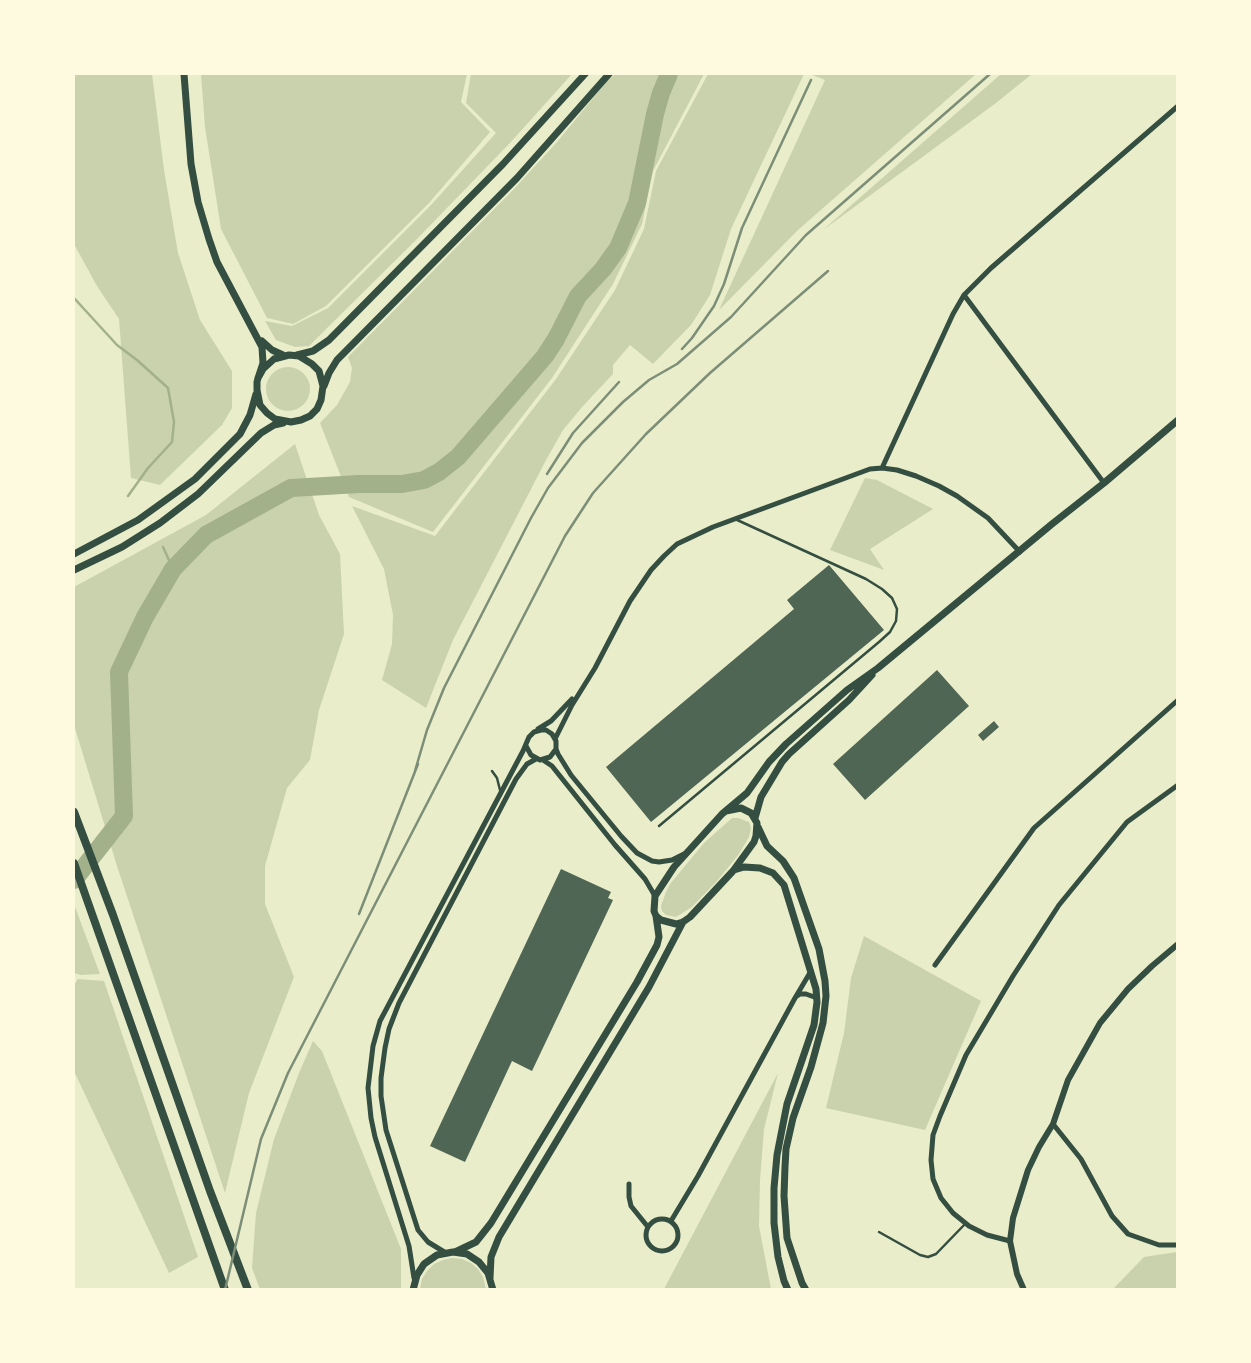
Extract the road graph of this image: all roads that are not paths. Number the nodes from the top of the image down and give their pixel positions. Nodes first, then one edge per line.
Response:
1 (184, 74) edge
2 (585, 74) edge
3 (609, 74) edge
4 (1178, 106) edge
5 (964, 295) junction
6 (255, 332) junction
7 (295, 355) junction
8 (284, 356) junction
9 (258, 378) junction
10 (257, 390) junction
11 (323, 390) junction
12 (1178, 420) edge
13 (291, 422) junction
14 (882, 468) junction
15 (1104, 483) junction
16 (735, 519) junction
17 (1020, 552) junction
18 (74, 554) edge
19 (74, 570) edge
20 (595, 668) junction
21 (878, 668) junction
22 (1176, 704) edge
23 (536, 730) junction
24 (555, 739) junction
25 (526, 746) junction
26 (556, 749) junction
27 (540, 760) junction
28 (492, 771) dead end
29 (1178, 785) edge
30 (500, 794) junction
31 (726, 811) junction
32 (74, 815) edge
33 (756, 820) junction
34 (659, 826) dead end
35 (684, 855) junction
36 (74, 863) edge
37 (733, 871) junction
38 (655, 896) junction
39 (656, 916) junction
40 (683, 922) junction
41 (1178, 944) edge
42 (935, 965) dead end
43 (811, 971) junction
44 (794, 998) junction
45 (817, 998) junction
46 (1053, 1124) junction
47 (629, 1185) dead end
48 (671, 1221) junction
49 (966, 1223) junction
50 (648, 1227) junction
51 (879, 1232) dead end
52 (1010, 1241) junction
53 (1178, 1245) edge
54 (455, 1252) junction
55 (446, 1253) junction
56 (1017, 1274) junction
57 (415, 1281) junction
58 (493, 1284) edge
59 (225, 1290) edge
60 (248, 1290) edge
61 (413, 1290) edge
62 (788, 1290) edge
63 (806, 1290) edge
64 (1017, 1290) edge
65 (1024, 1290) edge

1 - 6 main road
2 - 7 main road
3 - 11 main road
4 - 5 street
5 - 14 street
5 - 15 street
6 - 8 main road
6 - 9 main road
7 - 8 main road
7 - 11 main road
8 - 9 main road
9 - 10 main road
10 - 13 main road
10 - 18 main road
11 - 13 main road
12 - 15 main road
13 - 19 main road
14 - 16 street
14 - 17 street
15 - 17 main road
16 - 20 street
16 - 34 lane
17 - 21 main road
20 - 23 street
20 - 24 street
21 - 31 main road
21 - 33 main road
22 - 42 street
23 - 24 street
23 - 25 street
24 - 26 street
25 - 27 street
25 - 30 street
26 - 27 street
26 - 35 street
27 - 38 street
27 - 55 street
28 - 30 lane
29 - 49 street
30 - 57 street
31 - 33 main road
31 - 35 main road
32 - 60 highway
33 - 37 main road
33 - 63 main road
35 - 38 main road
36 - 59 highway
37 - 40 main road
37 - 43 main road
38 - 39 main road
39 - 40 main road
39 - 54 main road
40 - 58 main road
41 - 46 street
43 - 44 street
43 - 45 main road
44 - 45 street
44 - 48 street
45 - 62 main road
46 - 52 street
46 - 53 street
47 - 50 street
48 - 50 street
48 - 50 street
49 - 51 lane
49 - 52 street
52 - 56 street
54 - 55 main road
54 - 58 main road
55 - 57 main road
56 - 64 street
56 - 65 street
57 - 61 main road

